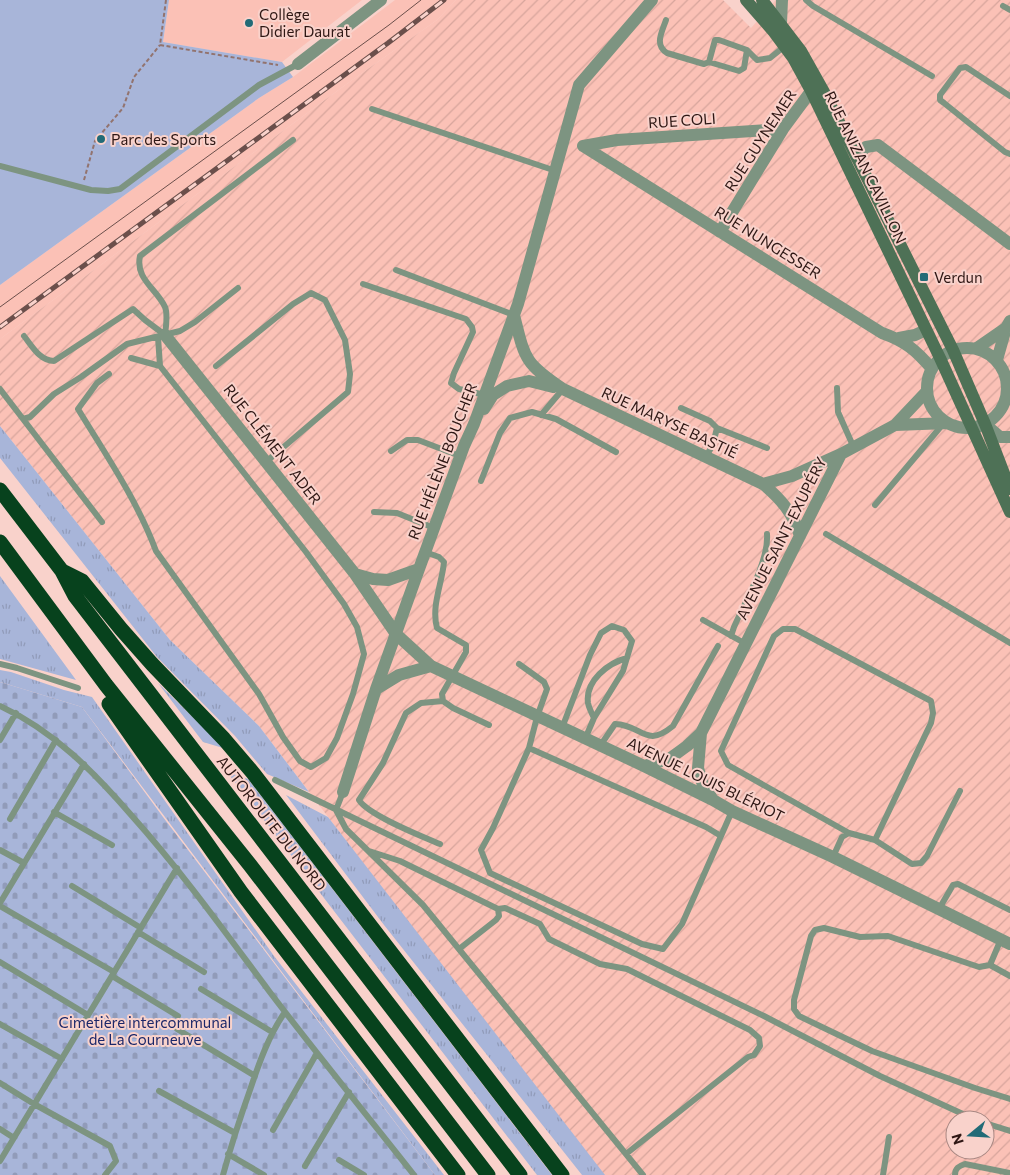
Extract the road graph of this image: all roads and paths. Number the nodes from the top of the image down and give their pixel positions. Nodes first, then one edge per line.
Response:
1 (166, 0) edge
2 (381, 0) edge
3 (652, 0) edge
4 (746, 0) edge
5 (762, 0) edge
6 (782, 0) edge
7 (806, 0) edge
8 (1003, 6) dead end
9 (1010, 10) edge
10 (666, 20) dead end
11 (781, 23) junction
12 (160, 45) junction
13 (785, 46) junction
14 (747, 50) junction
15 (709, 62) junction
16 (292, 68) junction
17 (932, 76) dead end
18 (811, 91) junction
19 (1010, 96) edge
20 (372, 109) dead end
21 (783, 129) junction
22 (293, 140) dead end
23 (583, 146) joint
24 (1010, 154) edge
25 (856, 156) junction
26 (0, 166) edge
27 (556, 171) junction
28 (82, 187) junction
29 (720, 232) junction
30 (1010, 244) edge
31 (396, 270) dead end
32 (363, 284) dead end
33 (238, 288) dead end
34 (514, 315) junction
35 (1008, 325) edge
36 (926, 330) junction
37 (24, 336) dead end
38 (162, 336) junction
39 (899, 338) junction
40 (977, 348) junction
41 (952, 350) junction
42 (131, 358) dead end
43 (940, 358) junction
44 (997, 360) junction
45 (160, 366) junction
46 (216, 366) dead end
47 (932, 368) junction
48 (109, 374) dead end
49 (1009, 382) edge
50 (0, 388) edge
51 (837, 388) dead end
52 (563, 389) junction
53 (927, 391) junction
54 (485, 395) junction
55 (681, 408) dead end
56 (1006, 412) edge
57 (541, 415) junction
58 (24, 419) junction
59 (946, 423) junction
60 (474, 424) junction
61 (986, 424) junction
62 (895, 425) junction
63 (717, 428) junction
64 (972, 428) junction
65 (1010, 437) edge
66 (767, 448) dead end
67 (854, 448) junction
68 (391, 451) dead end
69 (616, 452) dead end
70 (841, 454) junction
71 (460, 456) junction
72 (706, 457) junction
73 (266, 462) junction
74 (481, 481) dead end
75 (763, 484) junction
76 (1010, 489) edge
77 (0, 490) edge
78 (875, 504) dead end
79 (374, 512) dead end
80 (1010, 512) edge
81 (102, 522) dead end
82 (434, 528) junction
83 (767, 534) dead end
84 (826, 534) dead end
85 (800, 536) junction
86 (0, 542) edge
87 (425, 552) junction
88 (419, 569) junction
89 (62, 571) junction
90 (355, 574) junction
91 (703, 620) dead end
92 (396, 634) junction
93 (731, 636) junction
94 (1010, 643) edge
95 (746, 644) junction
96 (718, 646) dead end
97 (627, 658) junction
98 (0, 664) edge
99 (519, 664) dead end
100 (431, 666) junction
101 (452, 677) junction
102 (106, 685) junction
103 (78, 688) dead end
104 (376, 689) junction
105 (444, 702) junction
106 (0, 706) edge
107 (16, 713) junction
108 (537, 717) junction
109 (594, 718) junction
110 (489, 725) dead end
111 (562, 728) junction
112 (701, 733) junction
113 (585, 739) junction
114 (0, 740) edge
115 (56, 740) junction
116 (600, 746) junction
117 (529, 748) junction
118 (84, 764) junction
119 (644, 766) junction
120 (275, 780) dead end
121 (960, 791) dead end
122 (343, 792) joint
123 (713, 800) junction
124 (336, 810) junction
125 (732, 811) junction
126 (54, 812) junction
127 (10, 819) dead end
128 (849, 833) junction
129 (721, 836) junction
130 (875, 840) junction
131 (440, 844) dead end
132 (112, 845) dead end
133 (0, 850) edge
134 (366, 850) junction
135 (833, 857) junction
136 (24, 863) junction
137 (177, 868) junction
138 (72, 886) dead end
139 (0, 904) edge
140 (498, 909) junction
141 (939, 909) junction
142 (1010, 910) edge
143 (139, 930) junction
144 (1005, 942) edge
145 (459, 949) junction
146 (0, 962) edge
147 (990, 964) junction
148 (204, 972) dead end
149 (113, 974) junction
150 (1010, 976) edge
151 (201, 989) dead end
152 (285, 1012) junction
153 (88, 1015) junction
154 (178, 1016) dead end
155 (0, 1024) edge
156 (177, 1029) dead end
157 (272, 1032) junction
158 (318, 1053) junction
159 (62, 1059) junction
160 (255, 1076) junction
161 (0, 1083) edge
162 (159, 1091) dead end
163 (348, 1092) junction
164 (1010, 1099) edge
165 (34, 1104) junction
166 (954, 1110) edge
167 (995, 1126) edge
168 (0, 1129) edge
169 (273, 1130) dead end
170 (1010, 1131) edge
171 (235, 1132) junction
172 (889, 1137) dead end
173 (14, 1138) junction
174 (228, 1154) junction
175 (626, 1154) junction
176 (339, 1160) dead end
177 (0, 1162) edge
178 (305, 1166) dead end
179 (408, 1167) junction
180 (1010, 1173) edge
181 (106, 1175) edge
182 (223, 1175) edge
183 (264, 1175) edge
184 (364, 1175) edge
185 (404, 1175) edge
186 (414, 1175) edge
187 (458, 1175) edge
188 (488, 1175) edge
189 (520, 1175) edge
190 (562, 1175) edge
191 (643, 1175) edge
192 (883, 1175) edge
193 (955, 1175) edge

1 - 12 path
2 - 16 street
3 - 27 street, RUE HÉLÈNE BOUCHER
4 - 13 main road, RUE ANIZAN CAVILLON
5 - 11 main road, RUE ANIZAN CAVILLON
6 - 11 street
7 - 17 lane
8 - 9 lane
10 - 15 lane
11 - 25 main road, RUE ANIZAN CAVILLON
12 - 16 path
12 - 28 path
13 - 14 lane
13 - 18 main road, RUE ANIZAN CAVILLON
14 - 15 lane
14 - 15 lane
16 - 28 lane
18 - 21 street, RUE GUYNEMER
18 - 36 main road, RUE ANIZAN CAVILLON
19 - 24 lane
20 - 27 lane
21 - 23 street, RUE COLI
21 - 29 street, RUE GUYNEMER
22 - 38 lane
23 - 29 street, RUE NUNGESSER
25 - 30 street
25 - 41 main road, RUE ANIZAN CAVILLON
26 - 28 lane
27 - 34 street, RUE HÉLÈNE BOUCHER
29 - 39 street, RUE NUNGESSER
31 - 34 lane
32 - 54 lane
33 - 38 lane
34 - 52 street, RUE MARYSE BASTIÉ
34 - 54 street, RUE HÉLÈNE BOUCHER
35 - 40 street
35 - 44 street
36 - 39 street
36 - 43 main road, RUE ANIZAN CAVILLON
37 - 38 lane
38 - 45 lane
38 - 58 lane
38 - 73 street, RUE CLÉMENT ADER
39 - 47 street, RUE NUNGESSER
40 - 41 street
40 - 44 street
41 - 43 street
41 - 61 main road, RUE ANIZAN CAVILLON
42 - 45 lane
43 - 47 street
43 - 64 main road, RUE ANIZAN CAVILLON
44 - 49 street
45 - 48 lane
46 - 73 lane
47 - 53 street
49 - 56 street
50 - 58 lane
51 - 67 lane
52 - 57 lane
52 - 60 street, RUE MARYSE BASTIÉ
52 - 72 street, RUE MARYSE BASTIÉ
53 - 59 street
53 - 62 street, AVENUE SAINT-EXUPÉRY
54 - 60 street, RUE HÉLÈNE BOUCHER
55 - 63 lane
56 - 61 street
57 - 69 lane
57 - 74 lane
58 - 81 lane
59 - 62 street
59 - 64 street
59 - 78 lane
60 - 71 street, RUE HÉLÈNE BOUCHER
61 - 64 street
61 - 65 street
61 - 76 main road, RUE ANIZAN CAVILLON
62 - 67 street, AVENUE SAINT-EXUPÉRY
63 - 66 lane
63 - 72 lane
64 - 80 main road, RUE ANIZAN CAVILLON
67 - 70 street, AVENUE SAINT-EXUPÉRY
68 - 71 lane
70 - 75 street
70 - 85 street, AVENUE SAINT-EXUPÉRY
71 - 82 street, RUE HÉLÈNE BOUCHER
72 - 75 street, RUE MARYSE BASTIÉ
73 - 90 street, RUE CLÉMENT ADER
75 - 85 street, RUE MARYSE BASTIÉ
77 - 89 highway, AUTOROUTE DU NORD
79 - 82 lane
82 - 87 street, RUE HÉLÈNE BOUCHER
83 - 93 lane
84 - 94 lane
85 - 95 street, AVENUE SAINT-EXUPÉRY
86 - 102 highway
87 - 88 street, RUE HÉLÈNE BOUCHER
87 - 101 lane
88 - 90 street
88 - 92 street, RUE HÉLÈNE BOUCHER
89 - 189 highway, AUTOROUTE DU NORD
89 - 190 highway
90 - 92 street, RUE CLÉMENT ADER
91 - 93 lane
92 - 100 street, AVENUE LOUIS BLÉRIOT
92 - 104 street, RUE HÉLÈNE BOUCHER
93 - 95 lane
95 - 112 street, AVENUE SAINT-EXUPÉRY
96 - 116 lane
97 - 109 lane
97 - 109 lane
97 - 111 lane
98 - 103 lane
99 - 108 lane
100 - 101 street, AVENUE LOUIS BLÉRIOT
100 - 104 street
101 - 105 lane
101 - 108 street, AVENUE LOUIS BLÉRIOT
102 - 187 highway
102 - 188 highway
104 - 122 street, RUE HÉLÈNE BOUCHER
105 - 110 lane
105 - 131 lane
106 - 107 lane
107 - 114 lane
107 - 115 lane
108 - 111 street, AVENUE LOUIS BLÉRIOT
108 - 117 lane
109 - 113 lane
111 - 113 street, AVENUE LOUIS BLÉRIOT
112 - 119 street, AVENUE SAINT-EXUPÉRY
112 - 123 street, AVENUE SAINT-EXUPÉRY
113 - 116 street, AVENUE LOUIS BLÉRIOT
115 - 118 lane
115 - 127 lane
116 - 119 street, AVENUE LOUIS BLÉRIOT
117 - 129 lane
117 - 129 lane
118 - 126 lane
118 - 137 lane
119 - 123 street, AVENUE LOUIS BLÉRIOT
120 - 124 lane
121 - 130 lane
122 - 124 lane
123 - 125 street, AVENUE LOUIS BLÉRIOT
124 - 134 lane
124 - 166 lane
125 - 129 lane
125 - 135 street, AVENUE LOUIS BLÉRIOT
126 - 132 lane
126 - 136 lane
128 - 130 lane
128 - 130 lane
128 - 135 lane
133 - 136 lane
134 - 140 lane
134 - 145 lane
135 - 141 street, AVENUE LOUIS BLÉRIOT
136 - 139 lane
137 - 143 lane
137 - 152 lane
138 - 143 lane
139 - 149 lane
140 - 145 lane
140 - 175 lane
141 - 142 lane
141 - 144 street, AVENUE LOUIS BLÉRIOT
143 - 148 lane
143 - 149 lane
144 - 147 lane
145 - 175 lane
146 - 153 lane
147 - 150 lane
147 - 164 lane
149 - 153 lane
149 - 154 lane
151 - 157 lane
152 - 157 lane
152 - 158 lane
153 - 159 lane
155 - 159 lane
156 - 160 lane
157 - 160 lane
158 - 163 lane
158 - 169 lane
159 - 165 lane
160 - 171 lane
161 - 165 lane
162 - 171 lane
163 - 178 lane
163 - 179 lane
165 - 173 lane
165 - 181 lane
167 - 170 lane
168 - 173 lane
171 - 174 lane
172 - 192 lane
173 - 177 lane
174 - 182 lane
174 - 183 lane
175 - 191 lane
176 - 184 lane
179 - 185 lane
179 - 186 lane
180 - 193 lane

